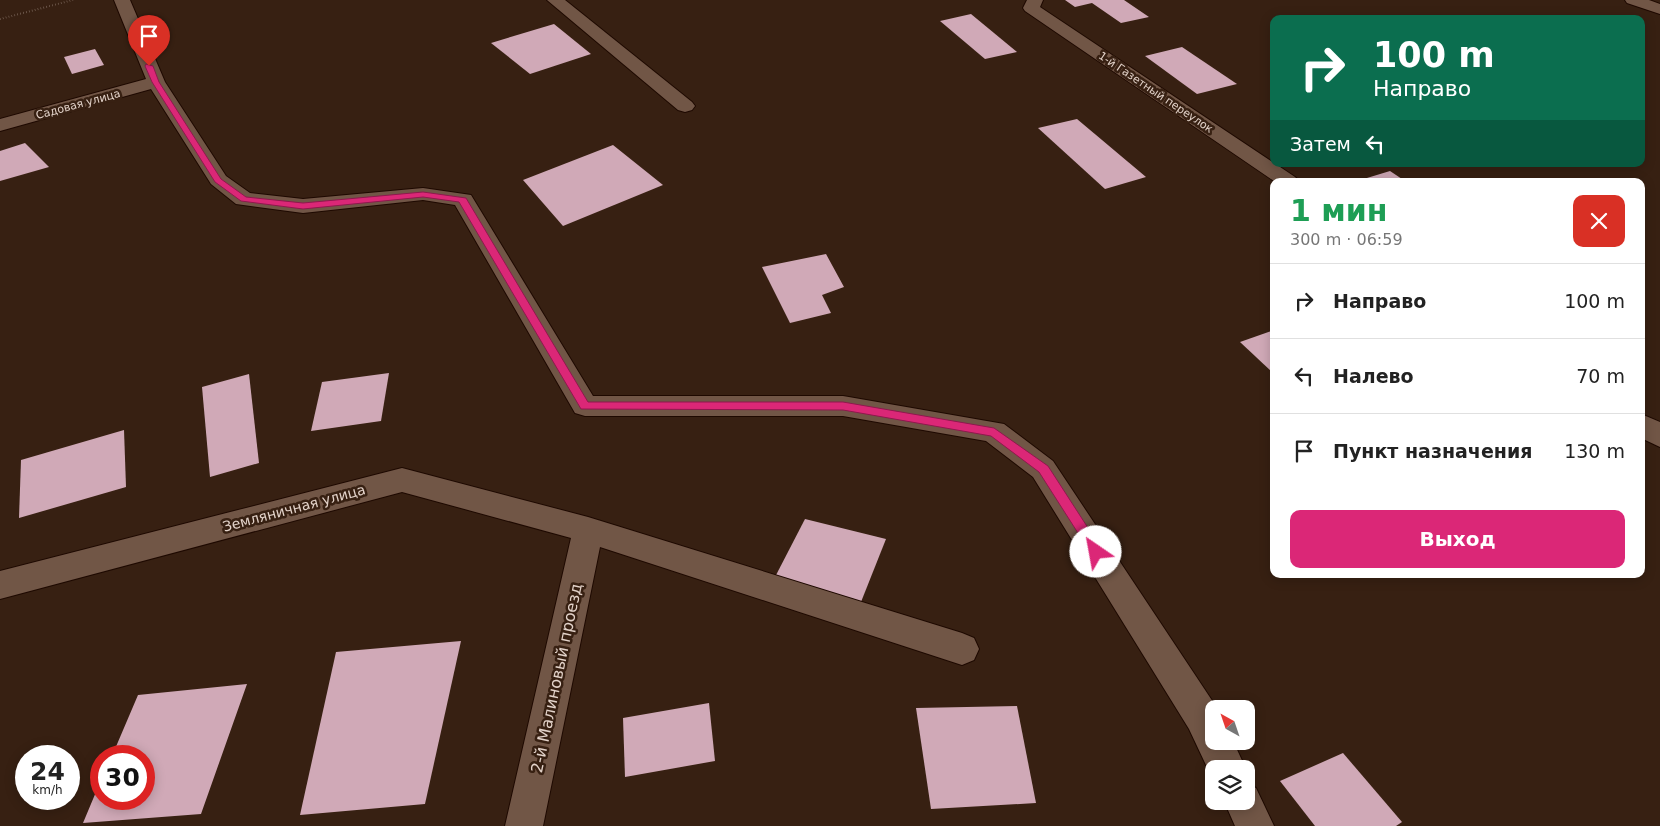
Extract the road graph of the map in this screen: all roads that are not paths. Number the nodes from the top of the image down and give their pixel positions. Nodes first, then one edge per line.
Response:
1 (122, 0) edge
2 (555, 0) edge
3 (1035, 0) edge
4 (1633, 0) edge
5 (1660, 8) edge
6 (156, 82) junction
7 (684, 106) dead end
8 (0, 125) edge
9 (1284, 178) edge
10 (1645, 427) edge
11 (1660, 436) edge
12 (588, 530) junction
13 (0, 585) edge
14 (962, 649) dead end
15 (1223, 760) edge
16 (1247, 810) edge
17 (524, 826) edge
18 (1255, 826) edge

1 - 6 street
2 - 7 street
3 - 9 street, 1-й Газетный переулок
4 - 5 street
6 - 8 street, Садовая улица
6 - 15 street
10 - 11 street
12 - 13 street, Земляничная улица
12 - 14 street, Земляничная улица
12 - 17 street, 2-й Малиновый проезд
16 - 18 street

